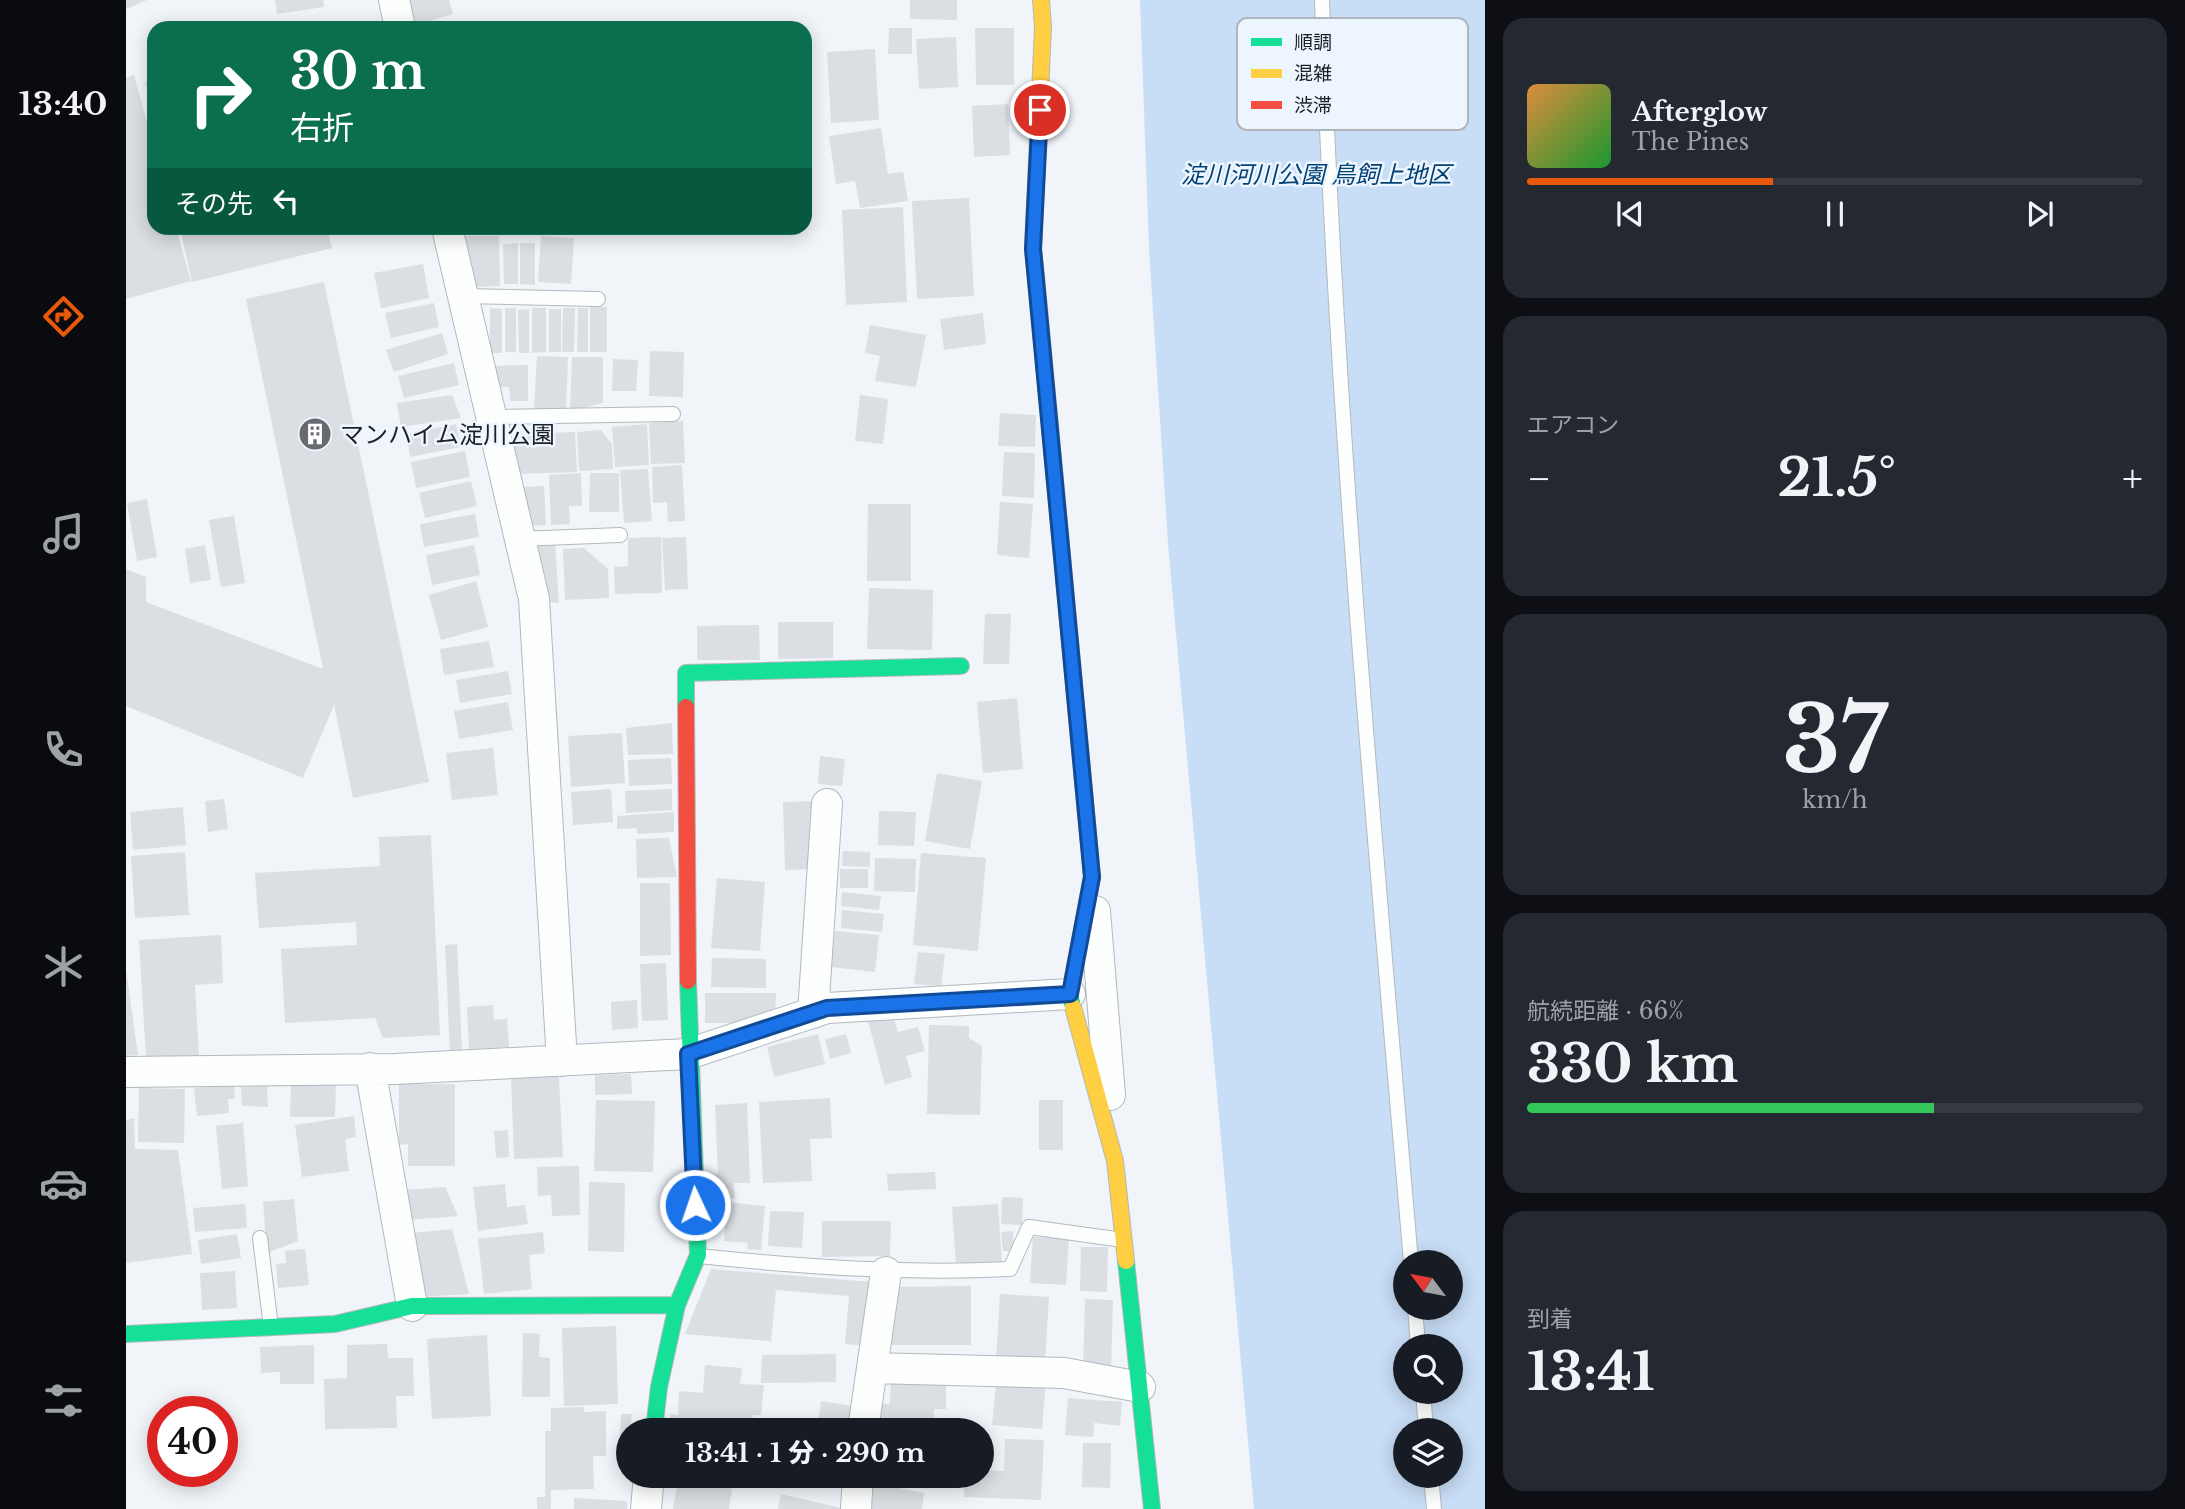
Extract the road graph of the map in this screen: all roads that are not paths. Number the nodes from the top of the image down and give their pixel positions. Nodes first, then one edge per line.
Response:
1 (394, 0) edge
2 (1041, 0) edge
3 (1322, 0) edge
4 (1323, 18) edge
5 (398, 21) edge
6 (1326, 130) edge
7 (449, 235) edge
8 (463, 296) junction
9 (598, 299) dead end
10 (673, 414) dead end
11 (491, 417) junction
12 (620, 535) dead end
13 (519, 539) junction
14 (961, 666) dead end
15 (827, 804) dead end
16 (1092, 877) junction
17 (1070, 994) junction
18 (813, 1013) junction
19 (688, 1054) junction
20 (562, 1061) junction
21 (370, 1068) junction
22 (126, 1072) edge
23 (1115, 1161) junction
24 (260, 1238) dead end
25 (1124, 1240) junction
26 (1410, 1250) edge
27 (698, 1255) junction
28 (887, 1272) junction
29 (677, 1305) junction
30 (412, 1306) junction
31 (271, 1327) junction
32 (126, 1334) edge
33 (872, 1368) junction
34 (1140, 1387) junction
35 (655, 1418) edge
36 (865, 1418) edge
37 (648, 1488) edge
38 (857, 1488) edge
39 (1432, 1488) edge
40 (646, 1509) edge
41 (856, 1509) edge
42 (1152, 1509) edge
43 (1434, 1509) edge

1 - 5 street
2 - 16 street
3 - 4 lane
6 - 26 lane
7 - 8 street
8 - 9 lane
8 - 11 street
10 - 11 lane
11 - 13 street
12 - 13 lane
13 - 20 street
14 - 19 street
15 - 18 street
16 - 17 street
16 - 23 street
17 - 18 street
17 - 23 street
18 - 19 street
19 - 20 street
19 - 27 street
20 - 21 street
21 - 22 street
21 - 30 street
23 - 25 street
24 - 31 lane
25 - 28 lane
25 - 34 street
27 - 28 lane
27 - 29 street
28 - 33 street
29 - 30 street
29 - 35 street
30 - 31 street
31 - 32 street
33 - 34 street
33 - 36 street
34 - 42 street
37 - 40 street
38 - 41 street
39 - 43 lane

